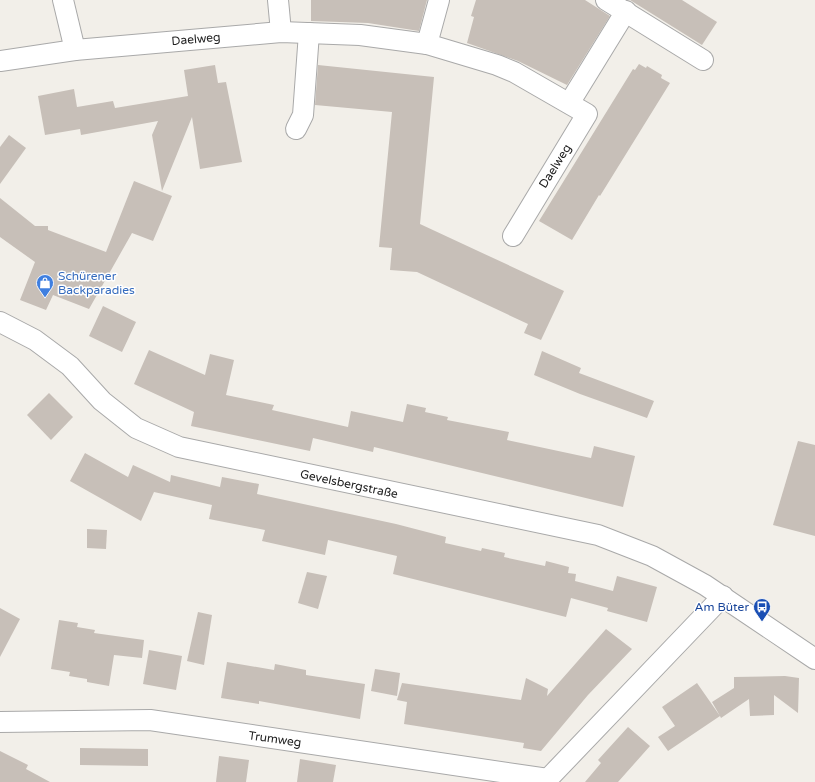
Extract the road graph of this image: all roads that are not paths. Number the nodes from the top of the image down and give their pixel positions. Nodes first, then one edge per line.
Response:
1 (63, 0) edge
2 (278, 0) edge
3 (439, 0) edge
4 (606, 0) edge
5 (626, 11) junction
6 (280, 32) junction
7 (309, 33) junction
8 (427, 44) junction
9 (75, 50) junction
10 (703, 60) dead end
11 (0, 61) edge
12 (570, 102) junction
13 (296, 129) dead end
14 (513, 236) dead end
15 (0, 322) edge
16 (723, 596) junction
17 (815, 659) edge
18 (0, 722) edge
19 (546, 781) edge

1 - 9 street
2 - 6 street
3 - 8 street
4 - 5 street
5 - 10 street
5 - 12 street
6 - 7 street, Daelweg
6 - 9 street, Daelweg
7 - 8 street, Daelweg
7 - 13 street
8 - 12 street, Daelweg
9 - 11 street
12 - 14 street, Daelweg
15 - 16 street, Gevelsbergstraße
16 - 17 street
16 - 19 street
18 - 19 street, Trumweg

